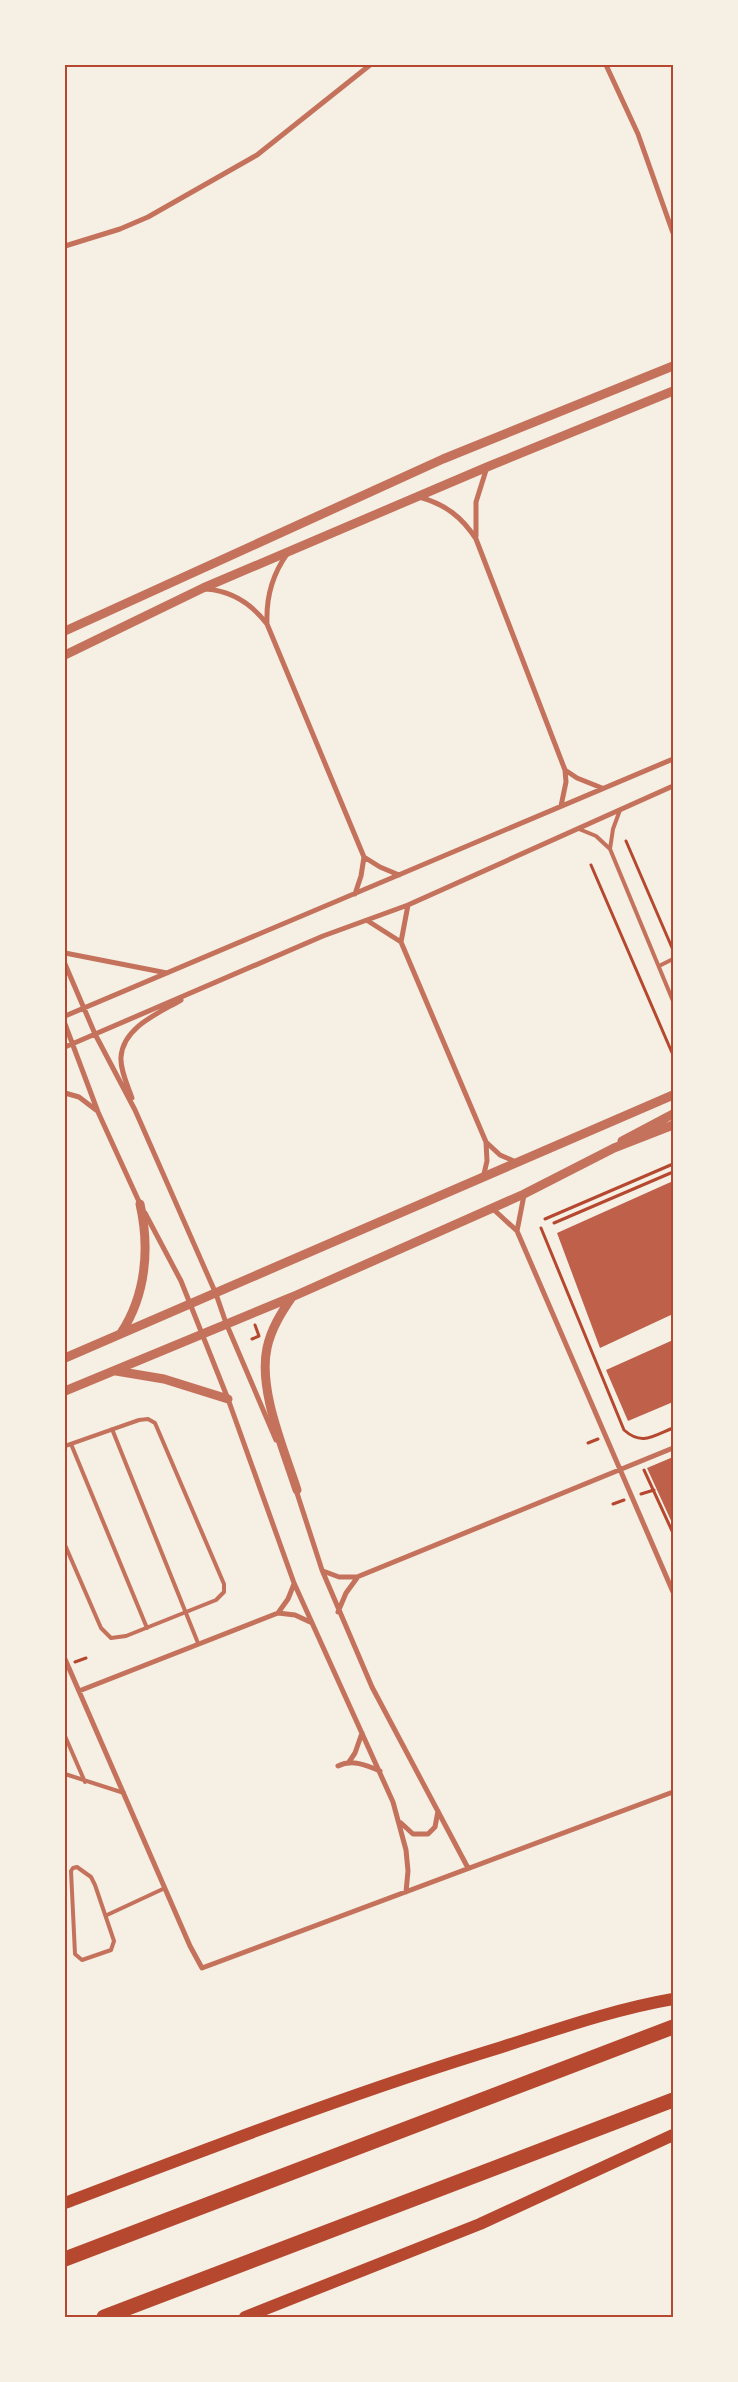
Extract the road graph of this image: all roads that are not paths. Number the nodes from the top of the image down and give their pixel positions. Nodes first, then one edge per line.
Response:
1 (370, 65) edge
2 (606, 65) edge
3 (673, 233) edge
4 (65, 246) edge
5 (672, 365) edge
6 (673, 392) edge
7 (487, 466) junction
8 (416, 497) junction
9 (476, 540) junction
10 (289, 552) junction
11 (203, 588) junction
12 (267, 624) junction
13 (65, 631) edge
14 (65, 655) edge
15 (673, 758) edge
16 (565, 770) junction
17 (673, 786) edge
18 (603, 788) junction
19 (561, 806) junction
20 (620, 810) junction
21 (579, 829) junction
22 (610, 849) junction
23 (364, 856) junction
24 (399, 875) junction
25 (355, 894) junction
26 (408, 904) junction
27 (368, 921) junction
28 (401, 942) junction
29 (65, 953) edge
30 (673, 959) edge
31 (65, 964) edge
32 (659, 966) junction
33 (167, 973) junction
34 (194, 991) junction
35 (673, 1001) edge
36 (84, 1008) junction
37 (65, 1016) edge
38 (65, 1024) edge
39 (94, 1034) junction
40 (72, 1044) junction
41 (65, 1047) edge
42 (65, 1093) edge
43 (673, 1095) edge
44 (135, 1110) junction
45 (98, 1112) junction
46 (673, 1114) edge
47 (673, 1125) edge
48 (486, 1142) junction
49 (614, 1148) junction
50 (518, 1164) junction
51 (483, 1178) junction
52 (524, 1194) junction
53 (140, 1204) junction
54 (491, 1208) junction
55 (517, 1231) junction
56 (216, 1294) junction
57 (292, 1297) junction
58 (190, 1304) junction
59 (226, 1323) junction
60 (120, 1334) junction
61 (202, 1334) junction
62 (65, 1358) edge
63 (113, 1371) junction
64 (65, 1391) edge
65 (228, 1399) junction
66 (112, 1430) junction
67 (71, 1444) junction
68 (65, 1446) edge
69 (673, 1448) edge
70 (621, 1468) junction
71 (296, 1490) junction
72 (65, 1545) edge
73 (322, 1570) junction
74 (357, 1577) junction
75 (294, 1583) junction
76 (673, 1592) edge
77 (186, 1612) junction
78 (338, 1612) junction
79 (278, 1613) junction
80 (310, 1622) junction
81 (147, 1628) junction
82 (198, 1643) junction
83 (65, 1658) edge
84 (79, 1691) junction
85 (362, 1733) junction
86 (65, 1736) edge
87 (349, 1762) junction
88 (338, 1766) dead end
89 (380, 1771) junction
90 (65, 1774) edge
91 (85, 1782) junction
92 (673, 1792) edge
93 (124, 1793) junction
94 (438, 1810) junction
95 (399, 1820) junction
96 (468, 1868) junction
97 (164, 1888) junction
98 (406, 1892) junction
99 (107, 1915) junction
100 (673, 1999) edge
101 (673, 2027) edge
102 (673, 2100) edge
103 (673, 2135) edge
104 (65, 2203) edge
105 (65, 2259) edge
106 (104, 2317) edge
107 (245, 2317) edge

1 - 4 street
2 - 3 street
5 - 13 street
6 - 7 street
7 - 8 street
7 - 9 street
8 - 9 street
8 - 10 street
9 - 16 street
10 - 11 street
10 - 12 street
11 - 12 street
11 - 14 street
12 - 23 street
15 - 18 street
16 - 18 street
16 - 19 street
17 - 20 street
18 - 19 street
19 - 24 street
20 - 21 street
20 - 22 lane
21 - 22 lane
21 - 26 street
22 - 32 lane
23 - 24 street
23 - 25 street
24 - 25 street
25 - 33 street
26 - 27 street
26 - 28 street
27 - 28 street
27 - 34 street
28 - 48 street
29 - 33 street
30 - 32 lane
31 - 36 street
32 - 35 lane
33 - 36 street
34 - 39 street
34 - 44 street
36 - 37 street
36 - 39 street
38 - 40 street
39 - 40 street
39 - 44 street
40 - 41 street
40 - 45 street
42 - 45 street
43 - 50 street
44 - 56 street
45 - 53 street
46 - 49 street
47 - 49 street
48 - 50 street
48 - 51 street
49 - 52 street
50 - 51 street
51 - 56 street
52 - 54 street
52 - 55 street
53 - 58 street
53 - 60 street
54 - 55 street
54 - 57 street
55 - 70 street
56 - 58 street
56 - 59 street
57 - 59 street
57 - 71 street
58 - 60 street
58 - 61 street
59 - 61 street
59 - 71 street
60 - 62 street
61 - 63 street
61 - 65 street
63 - 64 street
63 - 65 street
65 - 75 street
66 - 67 lane
66 - 77 lane
66 - 77 lane
67 - 68 lane
67 - 81 lane
69 - 70 street
70 - 74 street
70 - 76 street
71 - 73 street
72 - 81 lane
73 - 74 street
73 - 78 street
74 - 78 street
75 - 79 street
75 - 80 street
77 - 81 lane
77 - 82 lane
78 - 94 street
79 - 80 street
79 - 82 street
80 - 85 street
82 - 84 street
83 - 84 street
84 - 93 street
85 - 87 street
85 - 89 street
86 - 91 lane
87 - 88 street
87 - 89 street
89 - 95 street
90 - 91 lane
91 - 93 lane
92 - 96 street
93 - 97 street
94 - 95 street
94 - 96 street
95 - 98 street
96 - 98 street
97 - 98 street
97 - 99 lane
99 - 99 lane
100 - 104 main road
101 - 105 highway
102 - 106 highway
103 - 107 main road

